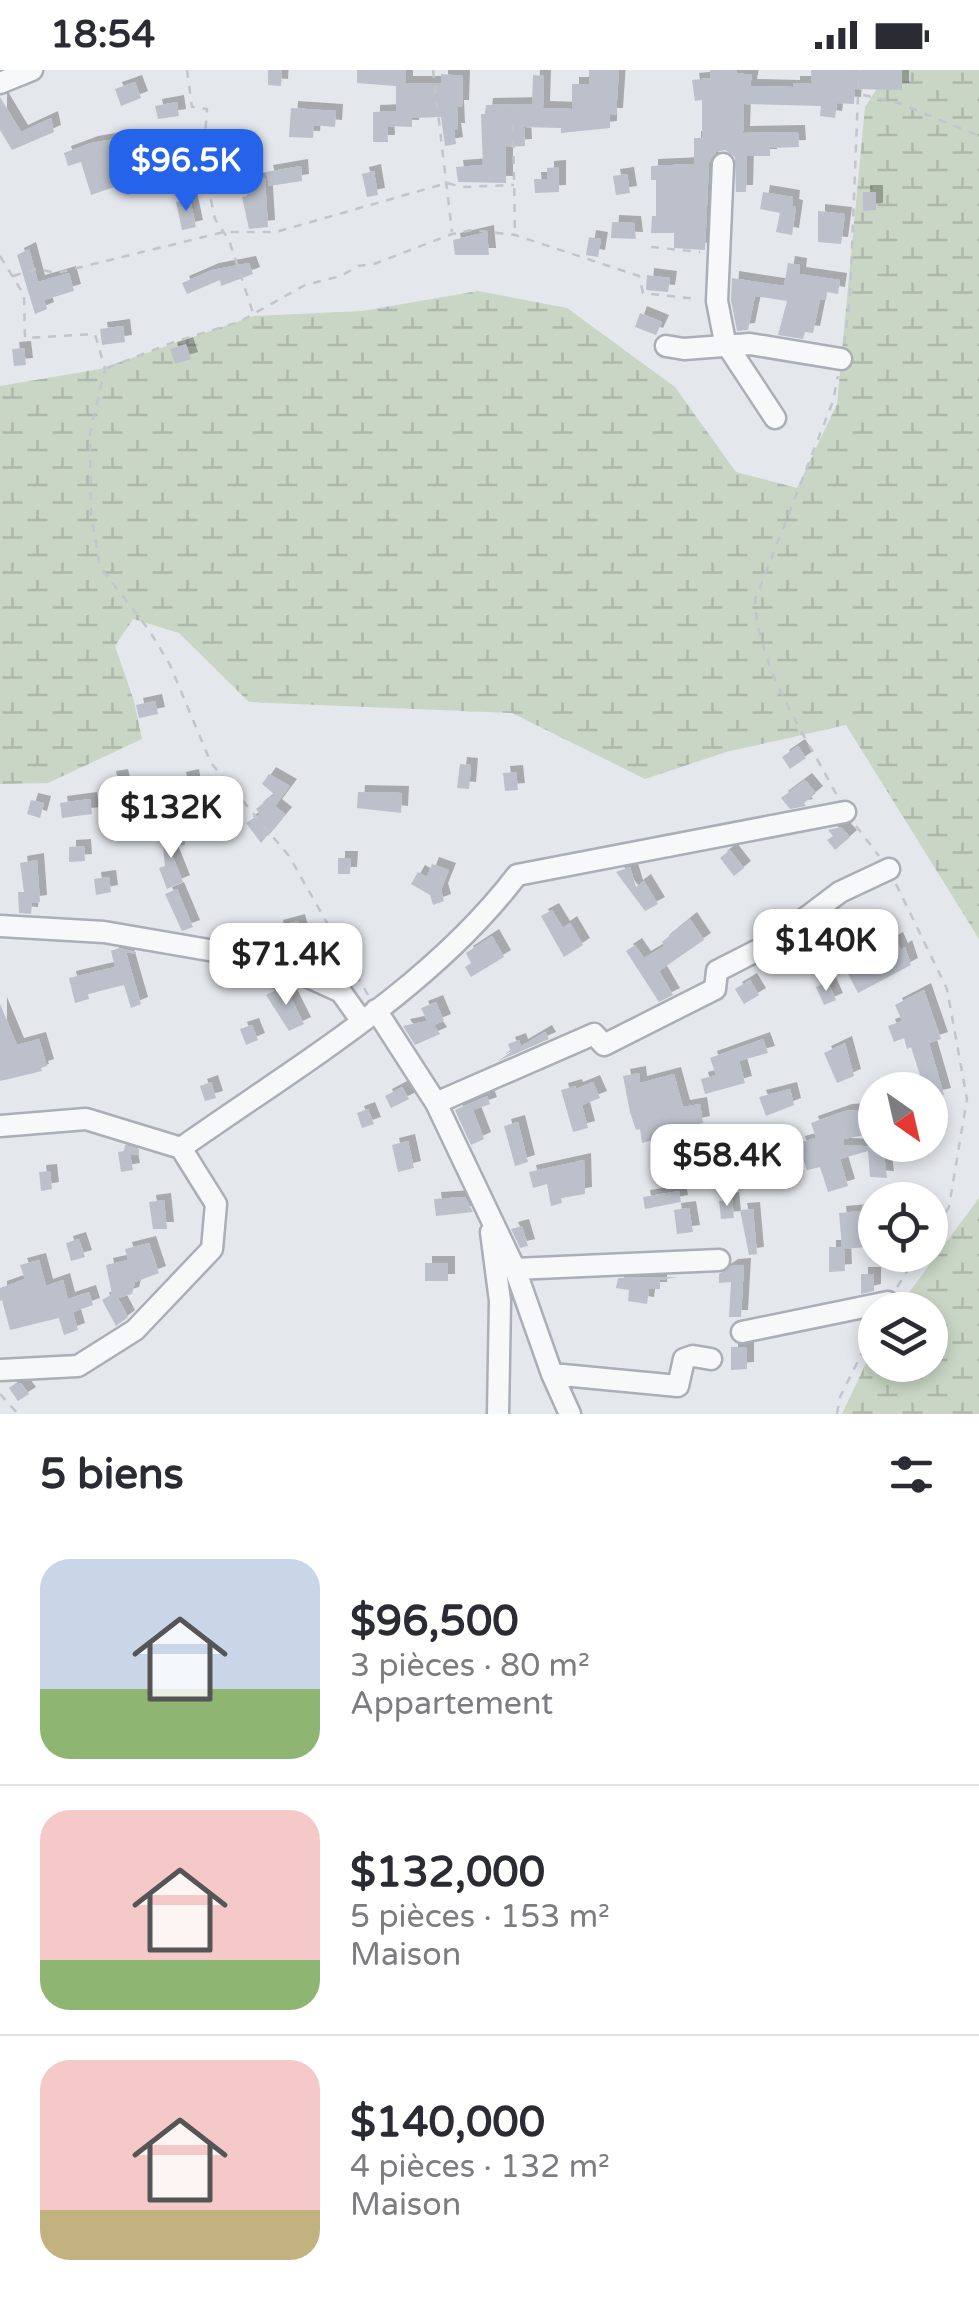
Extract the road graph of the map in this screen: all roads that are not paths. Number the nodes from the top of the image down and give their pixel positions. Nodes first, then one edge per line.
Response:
1 (32, 70) edge
2 (0, 83) edge
3 (722, 164) dead end
4 (666, 346) dead end
5 (728, 346) junction
6 (842, 359) road end
7 (776, 418) dead end
8 (846, 812) road end
9 (888, 869) road end
10 (0, 926) edge
11 (369, 1015) junction
12 (436, 1103) junction
13 (0, 1126) edge
14 (181, 1148) junction
15 (488, 1217) junction
16 (719, 1260) dead end
17 (515, 1269) junction
18 (858, 1308) edge
19 (742, 1332) dead end
20 (711, 1359) dead end
21 (0, 1370) edge
22 (552, 1374) junction
23 (498, 1414) edge
24 (570, 1414) edge

1 - 2 street
3 - 5 street
4 - 5 street
5 - 6 street
5 - 7 street
8 - 11 street
9 - 12 street
10 - 11 street
11 - 12 street
11 - 14 street
12 - 15 street
13 - 14 street
14 - 21 street
15 - 17 street
15 - 23 street
16 - 17 street
17 - 22 street
18 - 19 street
20 - 22 street
22 - 24 street

